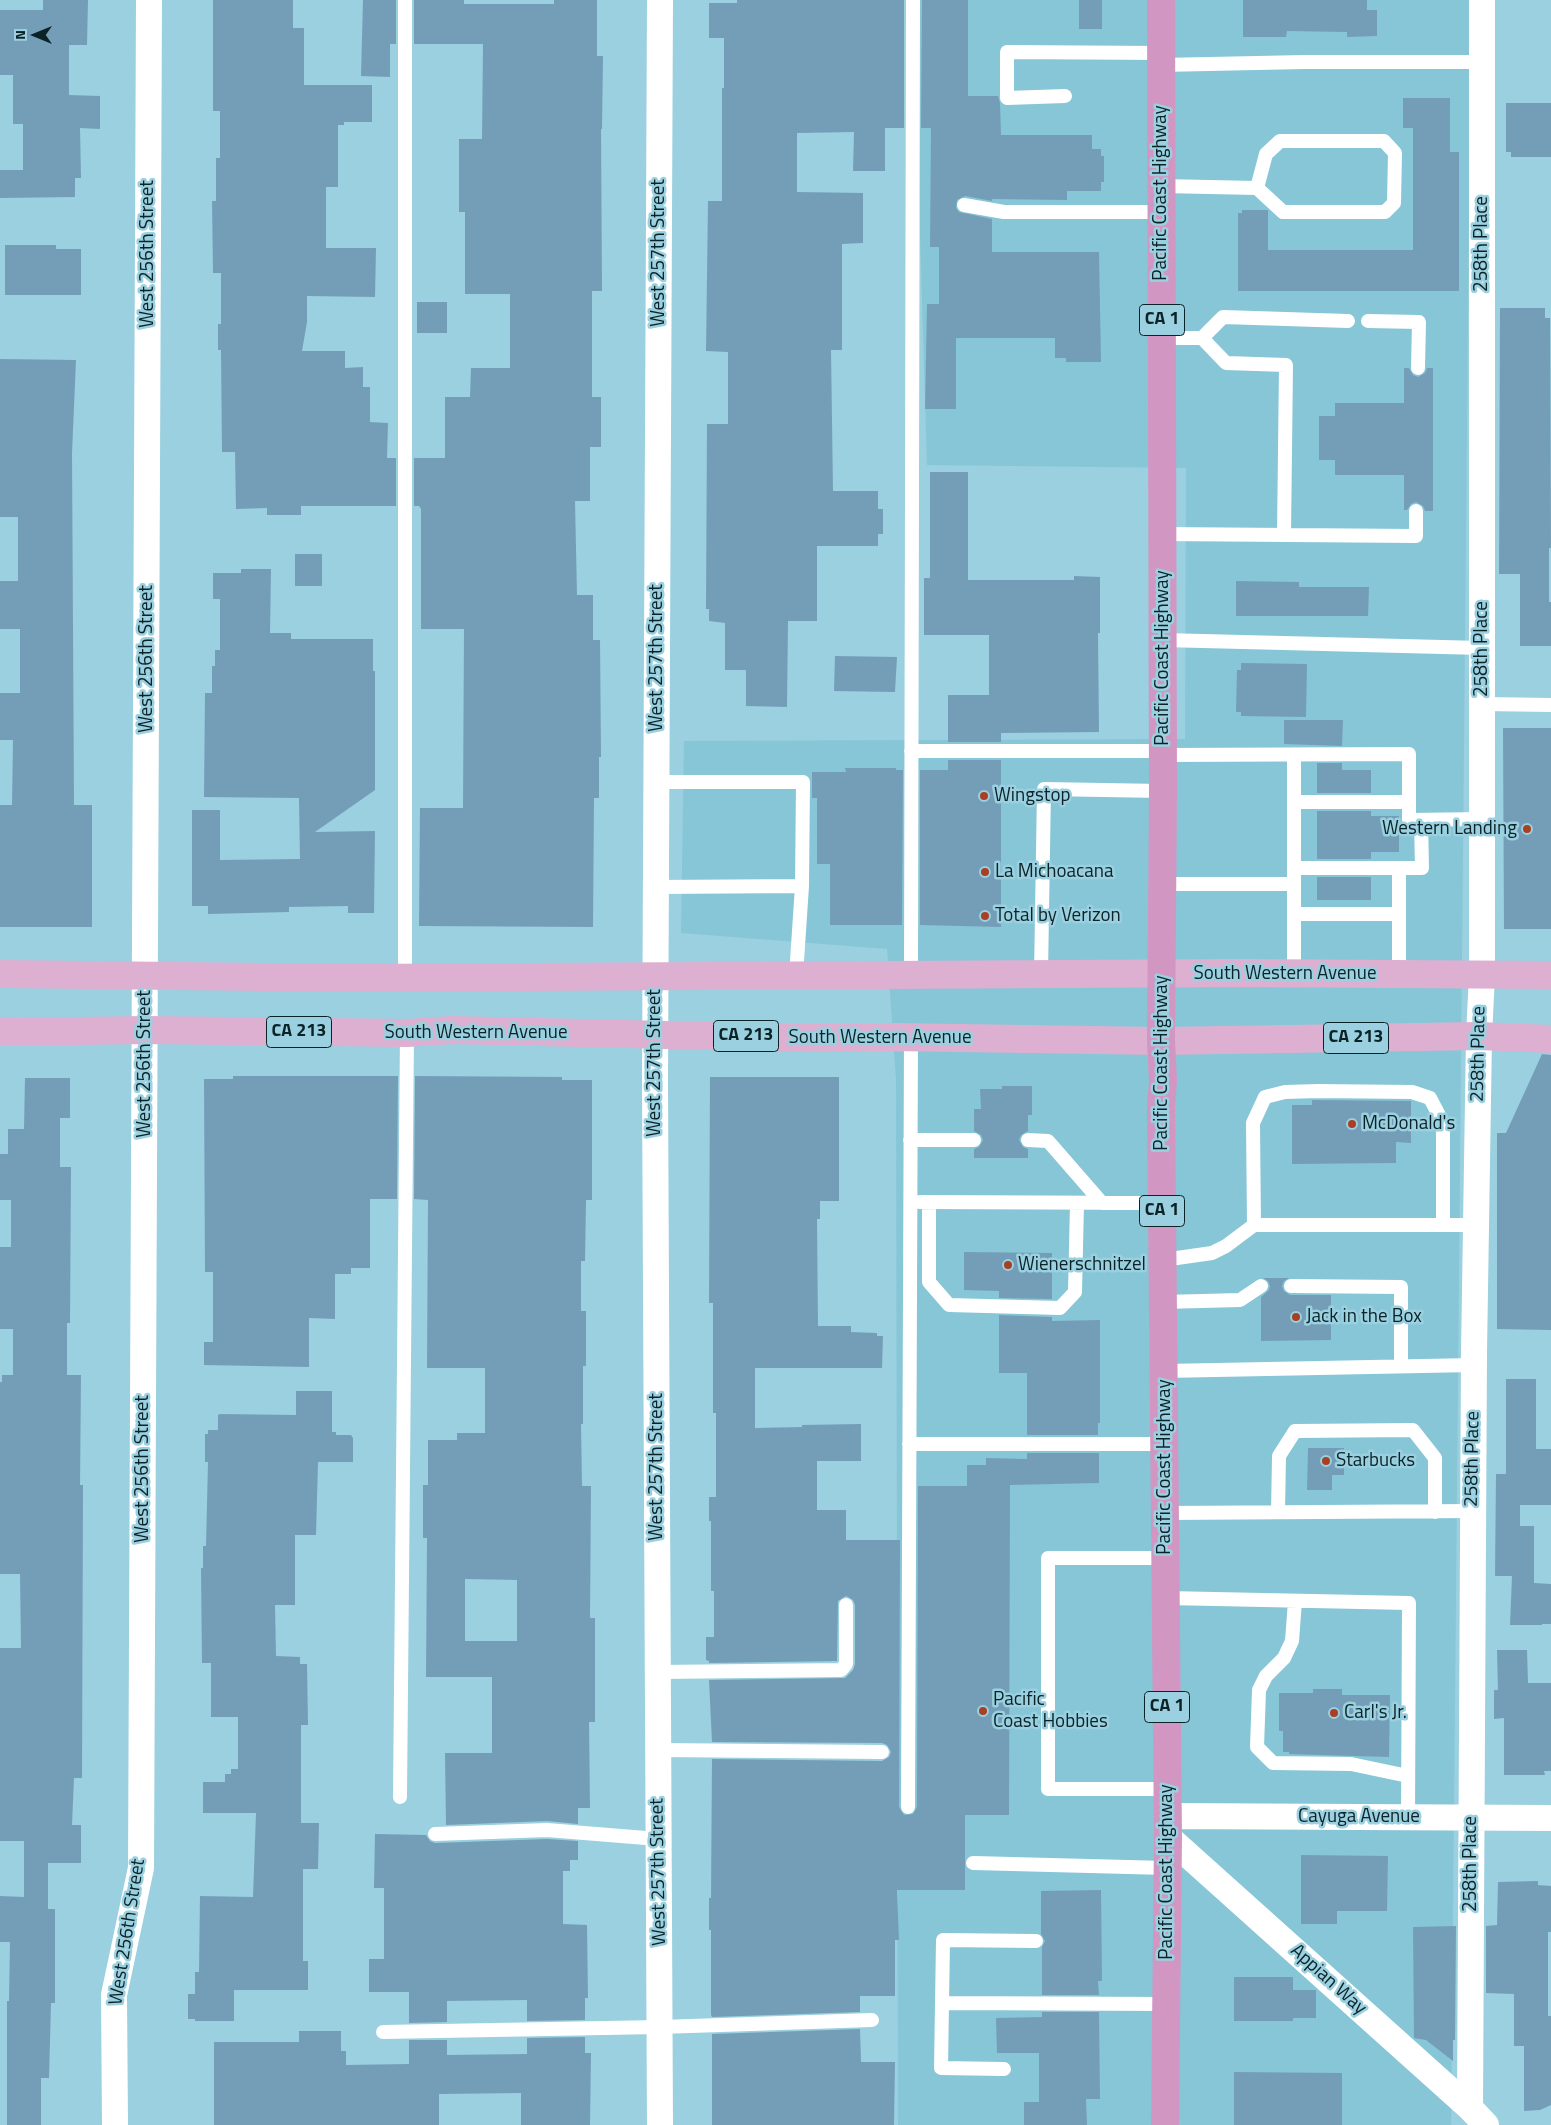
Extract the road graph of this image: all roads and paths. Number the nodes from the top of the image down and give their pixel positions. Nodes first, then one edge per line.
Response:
1 (149, 0) edge
2 (405, 0) edge
3 (660, 0) edge
4 (913, 0) edge
5 (1161, 0) edge
6 (1482, 0) edge
7 (1161, 59) junction
8 (1482, 62) junction
9 (1064, 96) dead end
10 (1257, 188) junction
11 (1162, 199) junction
12 (964, 205) dead end
13 (1348, 321) dead end
14 (1368, 321) dead end
15 (1162, 338) junction
16 (1202, 338) junction
17 (1418, 368) dead end
18 (1416, 511) dead end
19 (1162, 534) junction
20 (1284, 535) junction
21 (1163, 640) junction
22 (1482, 648) junction
23 (1482, 704) junction
24 (1551, 704) edge
25 (911, 751) junction
26 (1163, 753) junction
27 (1294, 754) junction
28 (657, 782) junction
29 (1163, 791) junction
30 (1294, 802) junction
31 (1409, 802) junction
32 (1482, 819) junction
33 (1421, 820) junction
34 (1294, 868) junction
35 (1398, 868) junction
36 (1162, 884) junction
37 (1294, 884) junction
38 (802, 886) junction
39 (656, 887) junction
40 (1294, 914) junction
41 (1398, 914) junction
42 (0, 974) edge
43 (1162, 974) junction
44 (1294, 974) junction
45 (1398, 974) junction
46 (146, 975) junction
47 (1041, 975) junction
48 (1482, 975) junction
49 (1551, 975) edge
50 (796, 976) junction
51 (911, 976) junction
52 (405, 977) junction
53 (656, 978) junction
54 (146, 1030) junction
55 (0, 1032) edge
56 (407, 1033) junction
57 (655, 1034) junction
58 (1479, 1036) junction
59 (911, 1037) junction
60 (1551, 1039) edge
61 (1161, 1041) junction
62 (910, 1140) junction
63 (974, 1140) dead end
64 (1028, 1140) dead end
65 (910, 1202) junction
66 (929, 1202) junction
67 (1077, 1203) junction
68 (1102, 1203) junction
69 (1162, 1203) junction
70 (1254, 1225) junction
71 (1442, 1225) junction
72 (1476, 1225) junction
73 (1163, 1260) junction
74 (1261, 1286) dead end
75 (1291, 1286) dead end
76 (1163, 1302) junction
77 (1474, 1365) junction
78 (1400, 1366) junction
79 (1164, 1372) junction
80 (909, 1444) junction
81 (1164, 1444) junction
82 (1473, 1511) junction
83 (1278, 1512) junction
84 (1435, 1512) junction
85 (1165, 1513) junction
86 (1165, 1558) junction
87 (1166, 1598) junction
88 (1295, 1601) junction
89 (846, 1605) dead end
90 (658, 1672) junction
91 (658, 1750) junction
92 (882, 1752) dead end
93 (1408, 1776) junction
94 (1167, 1789) junction
95 (400, 1797) dead end
96 (908, 1807) dead end
97 (1408, 1818) junction
98 (1471, 1818) junction
99 (1551, 1818) edge
100 (1168, 1827) junction
101 (435, 1834) dead end
102 (658, 1839) junction
103 (973, 1863) dead end
104 (1167, 1868) junction
105 (1036, 1941) dead end
106 (942, 2003) junction
107 (1166, 2004) junction
108 (872, 2020) dead end
109 (660, 2027) junction
110 (383, 2032) dead end
111 (1004, 2069) dead end
112 (1478, 2117) edge
113 (115, 2125) edge
114 (660, 2125) edge
115 (1165, 2125) edge

1 - 46 street, West 256th Street
2 - 52 lane
3 - 28 street, West 257th Street
4 - 25 lane
5 - 7 highway, Pacific Coast Highway / CA 1
6 - 8 street, 258th Place
7 - 8 lane
7 - 9 lane
7 - 11 highway, Pacific Coast Highway / CA 1
8 - 22 street, 258th Place
10 - 10 lane
10 - 11 lane
11 - 12 lane
11 - 15 highway, Pacific Coast Highway / CA 1
13 - 16 lane
14 - 17 lane
15 - 16 lane
15 - 19 highway, Pacific Coast Highway / CA 1
16 - 20 lane
18 - 20 lane
19 - 20 lane
19 - 21 highway, Pacific Coast Highway / CA 1
21 - 22 lane
21 - 26 highway, Pacific Coast Highway / CA 1
22 - 23 street, 258th Place
23 - 24 lane
23 - 32 street, 258th Place
25 - 26 lane
25 - 51 lane
26 - 27 lane
26 - 29 highway, Pacific Coast Highway / CA 1
27 - 30 lane
27 - 31 lane
28 - 38 lane
28 - 39 street, West 257th Street
29 - 36 highway, Pacific Coast Highway / CA 1
29 - 47 lane
30 - 31 lane
30 - 34 lane
31 - 33 lane
32 - 33 lane
32 - 48 street, 258th Place
33 - 35 lane
34 - 35 lane
34 - 37 lane
35 - 41 lane
36 - 37 lane
36 - 43 highway, Pacific Coast Highway / CA 1
37 - 40 lane
38 - 39 lane
38 - 50 lane
39 - 53 street, West 257th Street
40 - 41 lane
40 - 44 lane
41 - 45 lane
42 - 46 main road, South Western Avenue
43 - 44 main road, South Western Avenue
43 - 47 main road, South Western Avenue
43 - 61 highway, Pacific Coast Highway / CA 1
44 - 45 main road, South Western Avenue
45 - 48 main road, South Western Avenue
46 - 52 main road, South Western Avenue
46 - 54 street, West 256th Street
47 - 51 main road, South Western Avenue
48 - 49 main road, South Western Avenue
48 - 58 street, 258th Place
50 - 51 main road, South Western Avenue
50 - 53 main road, South Western Avenue
52 - 53 main road, South Western Avenue
53 - 57 street, West 257th Street
54 - 55 main road, South Western Avenue / CA 213
54 - 56 main road, South Western Avenue / CA 213
54 - 113 street, West 256th Street
56 - 57 main road, South Western Avenue / CA 213
56 - 95 lane
57 - 59 main road, South Western Avenue / CA 213
57 - 90 street, West 257th Street
58 - 60 main road, South Western Avenue / CA 213
58 - 61 main road, South Western Avenue / CA 213
58 - 72 street, 258th Place
59 - 61 main road, South Western Avenue / CA 213
59 - 62 lane
61 - 69 highway, Pacific Coast Highway / CA 1
62 - 63 lane
62 - 65 lane
64 - 68 lane
65 - 66 lane
65 - 80 lane
66 - 67 lane
66 - 67 lane
67 - 68 lane
68 - 69 lane
69 - 73 highway, Pacific Coast Highway / CA 1
70 - 71 lane
70 - 71 lane
70 - 73 lane
71 - 72 lane
72 - 77 street, 258th Place
73 - 76 highway, Pacific Coast Highway / CA 1
74 - 76 lane
75 - 78 lane
76 - 79 highway, Pacific Coast Highway / CA 1
77 - 78 lane
77 - 82 street, 258th Place
78 - 79 lane
79 - 81 highway, Pacific Coast Highway / CA 1
80 - 81 lane
80 - 96 lane
81 - 85 highway, Pacific Coast Highway / CA 1
82 - 84 lane
82 - 98 street, 258th Place
83 - 84 lane
83 - 84 lane
83 - 85 lane
85 - 86 highway, Pacific Coast Highway / CA 1
86 - 87 highway, Pacific Coast Highway / CA 1
86 - 94 lane
87 - 88 lane
87 - 94 highway, Pacific Coast Highway / CA 1
88 - 93 lane
88 - 93 lane
89 - 90 lane
90 - 91 street, West 257th Street
91 - 92 lane
91 - 102 street, West 257th Street
93 - 97 lane
94 - 100 highway, Pacific Coast Highway / CA 1
97 - 98 street, Cayuga Avenue
97 - 100 street, Cayuga Avenue
98 - 99 street, Cayuga Avenue
98 - 112 street, 258th Place
100 - 104 highway, Pacific Coast Highway / CA 1
100 - 112 street, Appian Way
101 - 102 lane
102 - 109 street, West 257th Street
103 - 104 lane
104 - 107 highway, Pacific Coast Highway / CA 1
105 - 106 lane
106 - 107 lane
106 - 111 lane
107 - 115 highway, Pacific Coast Highway / CA 1
108 - 109 lane
109 - 110 lane
109 - 114 street, West 257th Street

